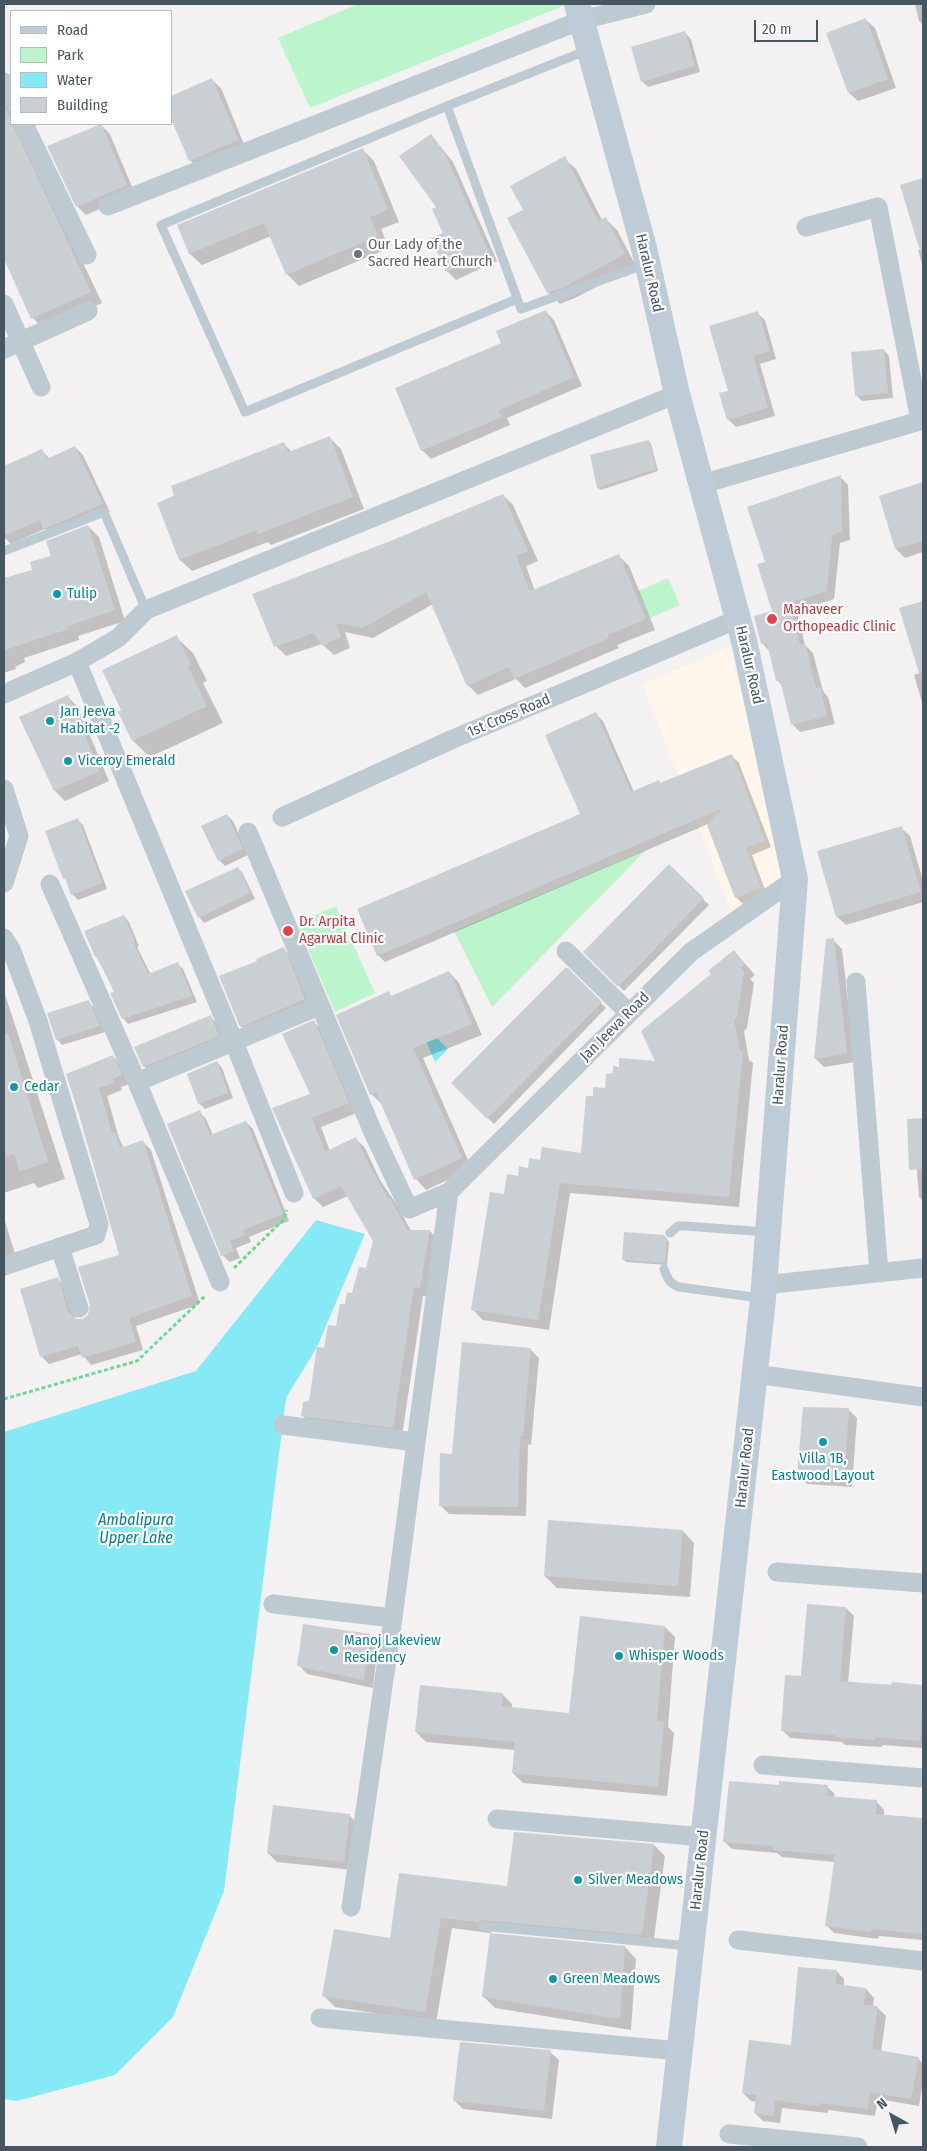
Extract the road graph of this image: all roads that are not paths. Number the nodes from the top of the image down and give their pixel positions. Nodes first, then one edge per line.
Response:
1 (646, 4) edge
2 (579, 12) edge
3 (590, 49) junction
4 (4, 82) edge
5 (10, 96) edge
6 (447, 106) junction
7 (24, 125) edge
8 (108, 206) dead end
9 (806, 227) dead end
10 (87, 255) dead end
11 (647, 264) junction
12 (518, 299) junction
13 (4, 304) edge
14 (88, 311) dead end
15 (12, 346) edge
16 (41, 387) dead end
17 (676, 394) junction
18 (921, 420) edge
19 (702, 484) junction
20 (4, 551) edge
21 (146, 610) junction
22 (738, 619) junction
23 (77, 662) junction
24 (4, 694) edge
25 (4, 789) edge
26 (282, 817) dead end
27 (248, 832) dead end
28 (795, 879) junction
29 (4, 883) edge
30 (50, 884) dead end
31 (4, 938) edge
32 (566, 951) dead end
33 (856, 982) dead end
34 (319, 1006) junction
35 (629, 1013) junction
36 (234, 1042) junction
37 (137, 1082) junction
38 (448, 1192) junction
39 (294, 1193) road end
40 (768, 1232) junction
41 (670, 1233) dead end
42 (60, 1247) junction
43 (4, 1266) edge
44 (923, 1268) edge
45 (664, 1269) dead end
46 (880, 1273) junction
47 (220, 1282) road end
48 (763, 1292) junction
49 (78, 1308) dead end
50 (755, 1374) junction
51 (923, 1397) edge
52 (283, 1425) dead end
53 (416, 1442) junction
54 (777, 1572) dead end
55 (923, 1583) edge
56 (273, 1604) dead end
57 (394, 1618) junction
58 (763, 1765) dead end
59 (923, 1778) edge
60 (497, 1819) dead end
61 (704, 1837) junction
62 (351, 1907) dead end
63 (482, 1926) dead end
64 (738, 1940) dead end
65 (691, 1946) junction
66 (923, 1962) edge
67 (320, 2018) dead end
68 (680, 2051) junction
69 (729, 2134) dead end
70 (669, 2147) edge
71 (858, 2147) edge

1 - 2 street
2 - 3 street, Haralur Road
2 - 8 street
3 - 6 lane
3 - 11 street, Haralur Road
4 - 5 street
6 - 12 lane
6 - 12 lane
7 - 10 street
9 - 18 street
11 - 12 lane
11 - 17 street, Haralur Road
13 - 15 street
14 - 15 street
15 - 16 street
17 - 19 street, Haralur Road
17 - 21 street
18 - 19 street
19 - 22 street, Haralur Road
20 - 21 lane
21 - 23 street
22 - 26 street, 1st Cross Road
22 - 28 street, Haralur Road
23 - 24 street
23 - 36 street
25 - 29 street
27 - 34 street
28 - 35 street, Jan Jeeva Road
28 - 40 street, Haralur Road
30 - 37 street
31 - 42 street
32 - 35 street
33 - 46 street
34 - 36 street
34 - 38 street
35 - 38 street, Jan Jeeva Road
36 - 37 street
36 - 39 street
37 - 47 street
38 - 53 street
40 - 41 lane
40 - 48 street, Haralur Road
42 - 43 street
42 - 49 street
44 - 46 street
45 - 48 lane
46 - 48 street
48 - 50 street, Haralur Road
50 - 51 street
50 - 61 street, Haralur Road
52 - 53 street
53 - 57 street
54 - 55 street
56 - 57 street
57 - 62 street
58 - 59 street
60 - 61 street
61 - 65 street, Haralur Road
63 - 65 lane
64 - 66 street
65 - 68 street, Haralur Road
67 - 68 street
68 - 70 street, Haralur Road
69 - 71 street

